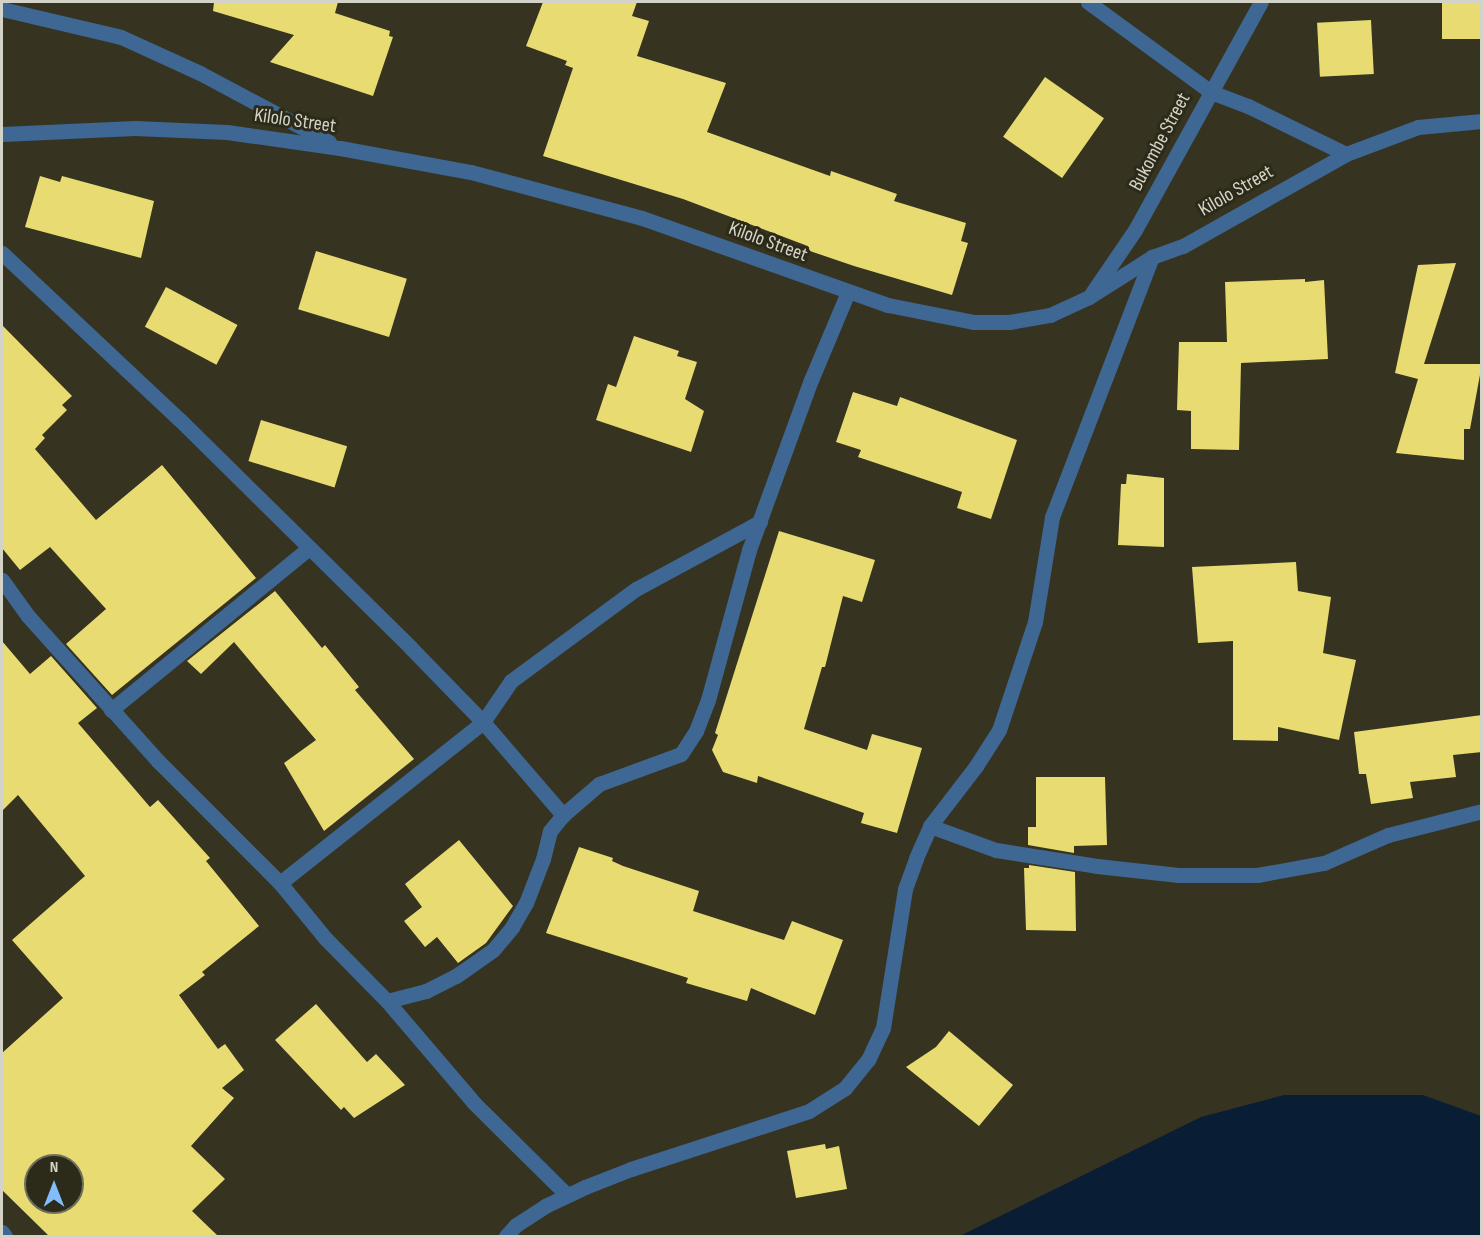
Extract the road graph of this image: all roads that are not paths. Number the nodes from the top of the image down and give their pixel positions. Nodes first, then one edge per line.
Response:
1 (1088, 2) edge
2 (1261, 2) edge
3 (2, 9) edge
4 (1210, 92) junction
5 (1482, 121) edge
6 (2, 135) edge
7 (340, 148) junction
8 (1346, 154) junction
9 (2, 253) edge
10 (1152, 257) junction
11 (848, 292) junction
12 (1089, 297) junction
13 (760, 522) junction
14 (309, 548) junction
15 (2, 580) edge
16 (111, 710) junction
17 (483, 722) junction
18 (1482, 811) edge
19 (563, 815) junction
20 (930, 826) junction
21 (280, 883) junction
22 (387, 1001) junction
23 (567, 1195) junction
24 (2, 1232) edge
25 (5, 1236) edge
26 (506, 1236) edge

1 - 4 street
2 - 4 street, Bukombe Street
3 - 7 street
4 - 8 street
4 - 12 street, Bukombe Street
5 - 8 street, Kilolo Street
6 - 7 street, Kilolo Street
7 - 11 street, Kilolo Street
8 - 10 street, Kilolo Street
9 - 14 street
10 - 12 street, Kilolo Street
10 - 20 street
11 - 12 street, Kilolo Street
11 - 13 street
13 - 17 street
13 - 19 street
14 - 16 street
14 - 17 street
15 - 16 street
16 - 21 street
17 - 19 street
17 - 21 street
18 - 20 street
19 - 22 street
20 - 23 street
21 - 22 street
22 - 23 street
23 - 26 street
24 - 25 street

